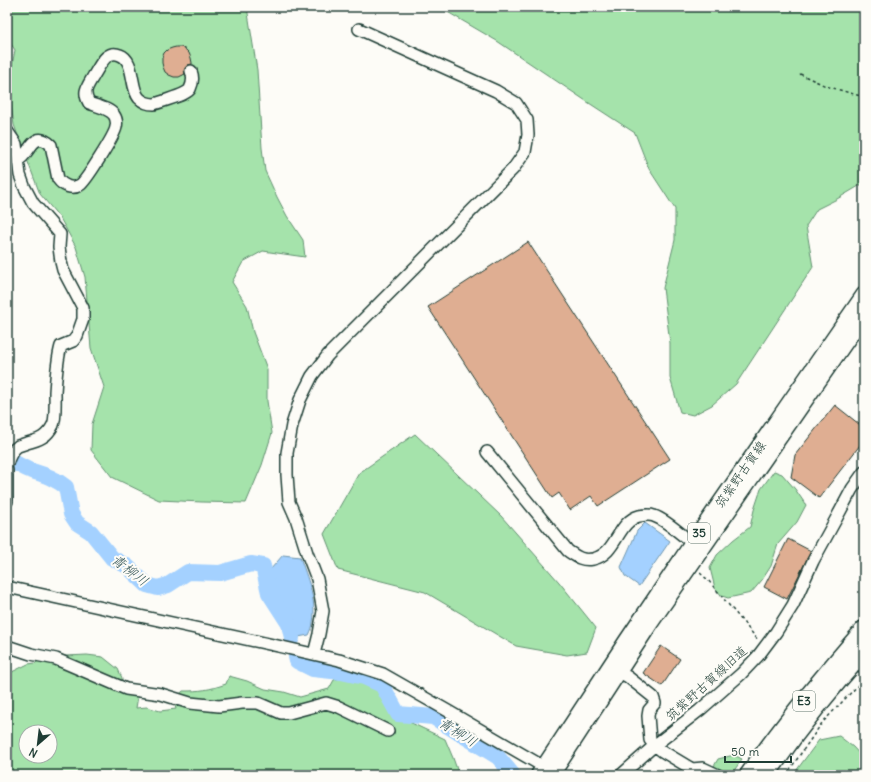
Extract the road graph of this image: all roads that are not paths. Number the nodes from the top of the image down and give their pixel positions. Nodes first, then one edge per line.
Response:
1 (360, 29) dead end
2 (191, 71) dead end
3 (7, 131) edge
4 (18, 160) junction
5 (864, 294) edge
6 (864, 316) edge
7 (487, 452) dead end
8 (8, 460) edge
9 (7, 470) edge
10 (864, 472) edge
11 (7, 501) edge
12 (692, 542) junction
13 (7, 587) edge
14 (864, 629) edge
15 (7, 646) edge
16 (864, 652) edge
17 (314, 654) junction
18 (619, 672) junction
19 (388, 731) dead end
20 (655, 745) junction
21 (549, 773) edge
22 (621, 775) edge
23 (718, 775) edge
24 (748, 775) edge
25 (767, 775) edge

1 - 17 street
2 - 4 street
3 - 4 street
4 - 8 street
5 - 12 main road, 筑紫野古賀線 / 35
6 - 18 main road, 筑紫野古賀線 / 35
7 - 12 street
9 - 11 street
10 - 20 street, 筑紫野古賀線旧道
12 - 21 main road, 筑紫野古賀線 / 35
13 - 17 street
14 - 24 highway, E3
15 - 19 street
16 - 25 highway, E3
17 - 21 street
18 - 20 street
18 - 21 main road, 筑紫野古賀線 / 35
20 - 22 street, 筑紫野古賀線旧道
20 - 23 street

